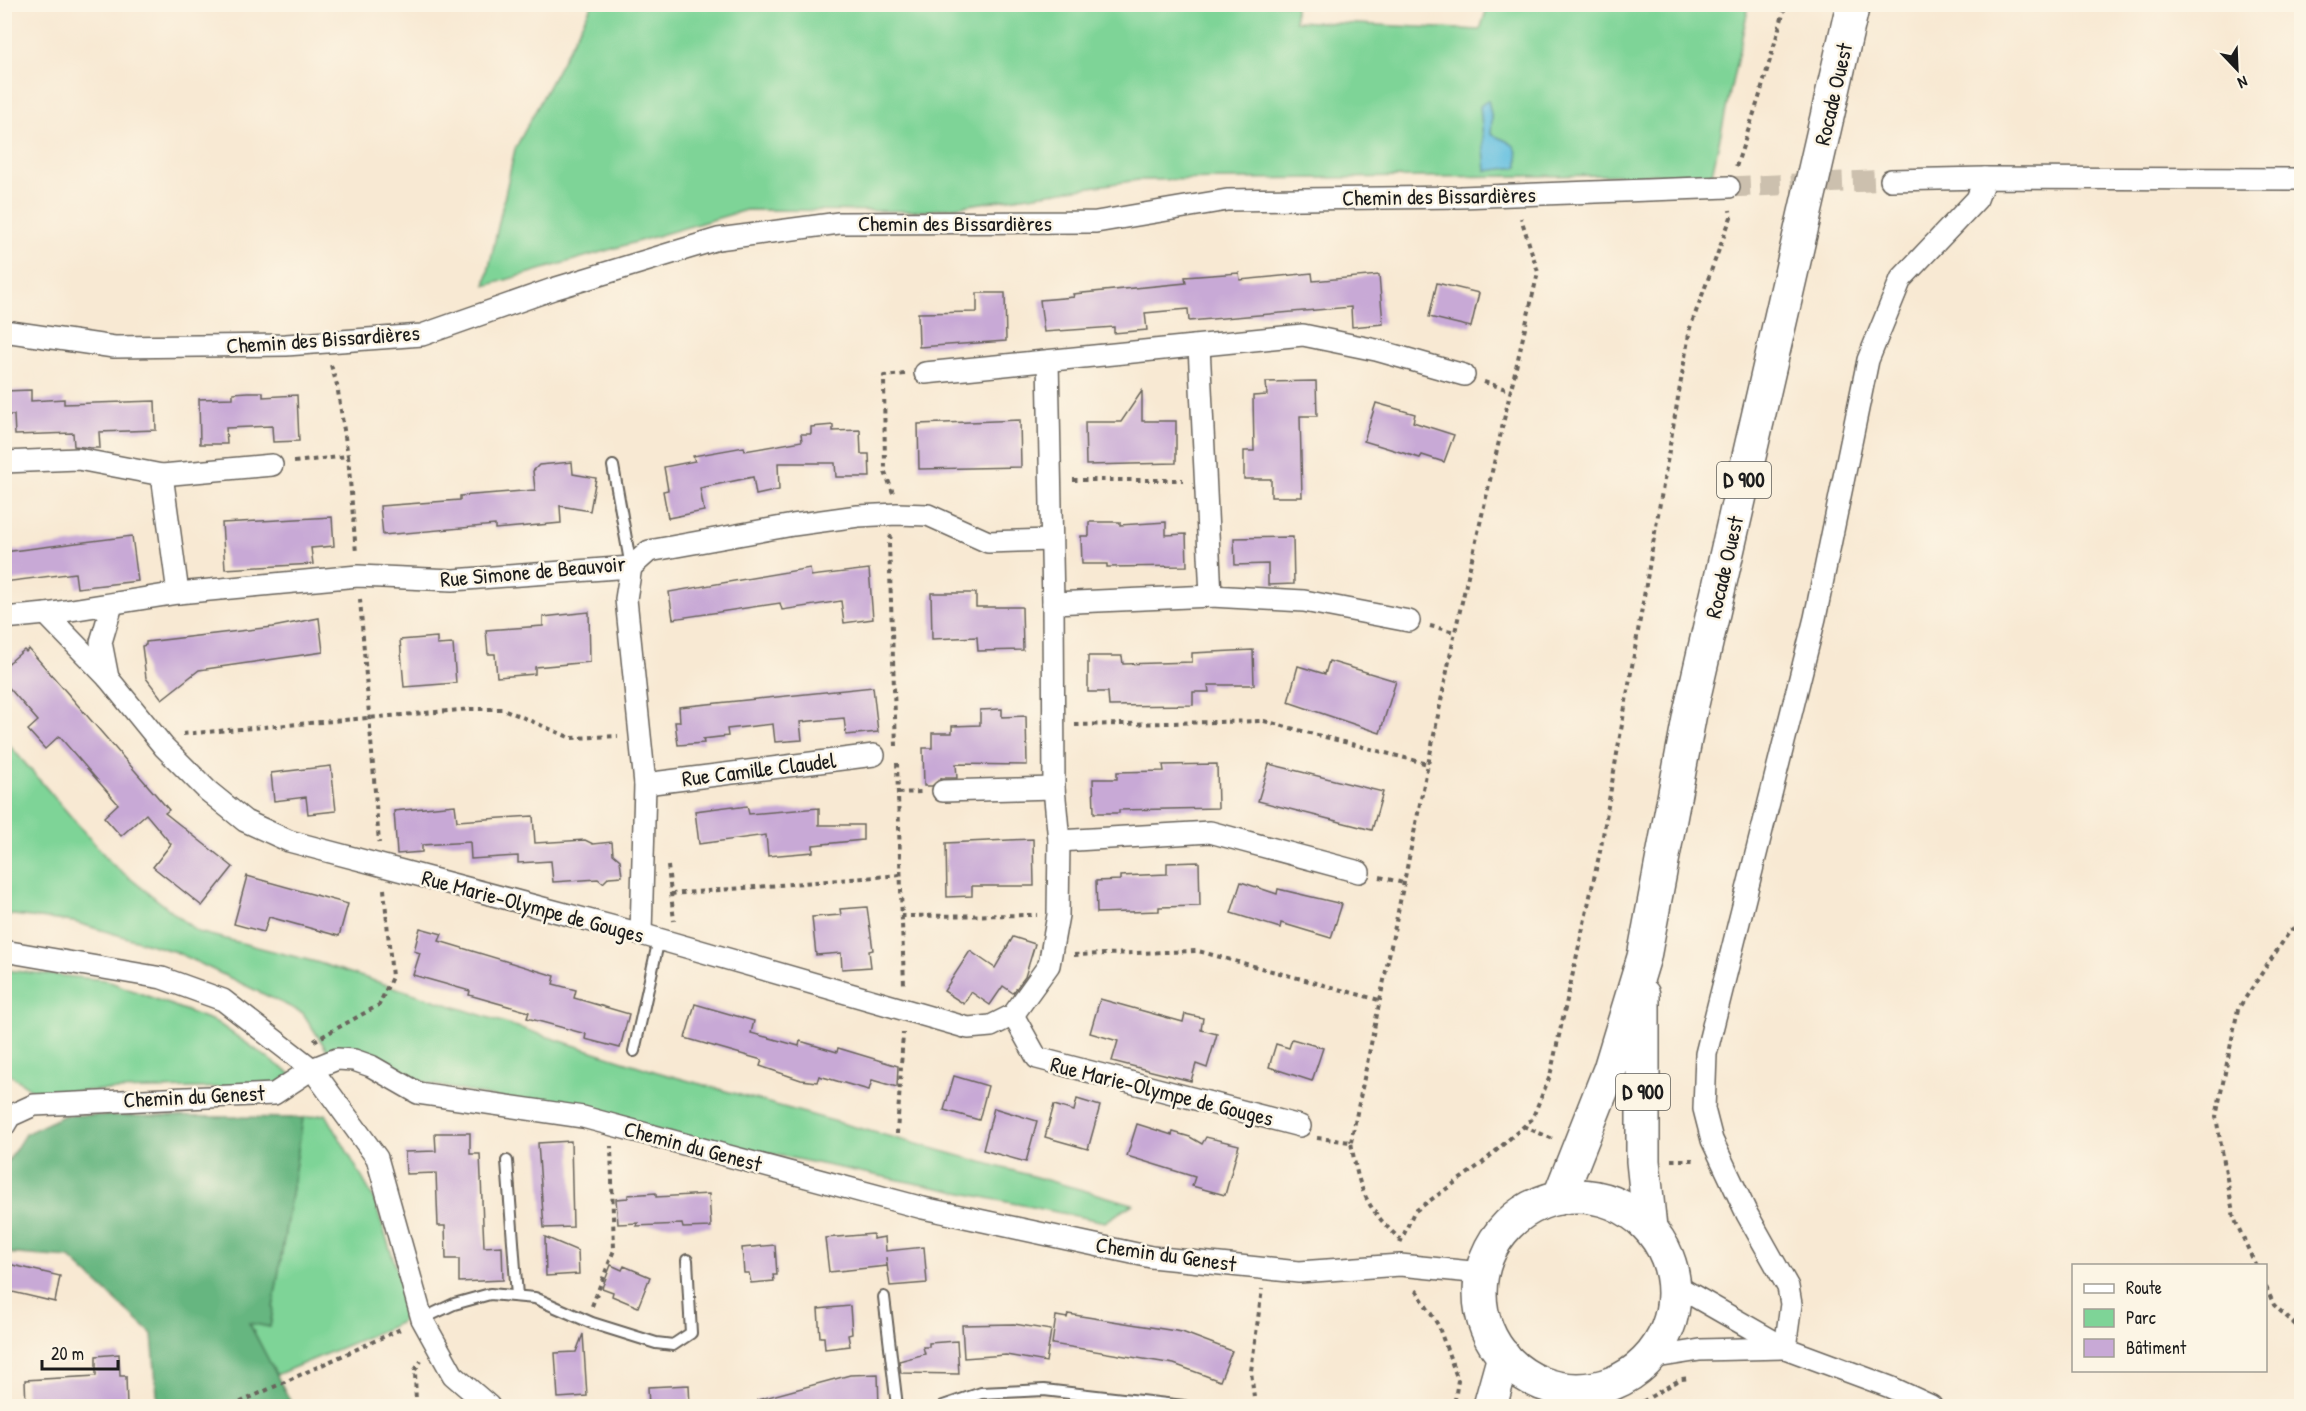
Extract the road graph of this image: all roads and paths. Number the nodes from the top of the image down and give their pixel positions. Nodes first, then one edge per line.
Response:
1 (1786, 4) edge
2 (1853, 4) edge
3 (1985, 178) junction
4 (2301, 179) edge
5 (1892, 180) tunnel mouth
6 (1729, 187) junction
7 (1510, 195) junction
8 (4, 330) edge
9 (323, 343) junction
10 (1199, 346) junction
11 (1048, 361) junction
12 (925, 373) joint
13 (1464, 375) dead end
14 (348, 456) junction
15 (4, 462) edge
16 (272, 465) joint
17 (613, 466) dead end
18 (162, 475) junction
19 (1207, 479) junction
20 (1051, 482) junction
21 (897, 514) junction
22 (1051, 540) junction
23 (631, 567) junction
24 (358, 576) junction
25 (178, 593) junction
26 (1211, 596) junction
27 (1053, 603) junction
28 (112, 605) junction
29 (46, 614) junction
30 (4, 618) edge
31 (1409, 621) dead end
32 (108, 678) junction
33 (369, 717) junction
34 (1053, 725) junction
35 (640, 735) junction
36 (164, 747) junction
37 (874, 756) dead end
38 (1428, 764) junction
39 (645, 784) junction
40 (1054, 788) junction
41 (943, 791) dead end
42 (1059, 842) junction
43 (668, 860) dead end
44 (381, 865) junction
45 (1359, 872) dead end
46 (900, 875) junction
47 (671, 894) junction
48 (1058, 915) junction
49 (901, 916) junction
50 (2301, 921) edge
51 (650, 937) junction
52 (685, 946) junction
53 (4, 951) edge
54 (1050, 956) junction
55 (1644, 957) junction
56 (1379, 1000) junction
57 (905, 1009) junction
58 (1013, 1015) junction
59 (634, 1051) dead end
60 (292, 1053) junction
61 (312, 1069) junction
62 (610, 1124) junction
63 (4, 1126) edge
64 (1300, 1126) joint
65 (897, 1134) dead end
66 (1351, 1142) junction
67 (507, 1161) dead end
68 (1559, 1198) junction
69 (1650, 1228) junction
70 (1400, 1239) junction
71 (687, 1260) dead end
72 (2255, 1264) edge
73 (1400, 1265) junction
74 (1265, 1268) junction
75 (1482, 1273) junction
76 (1674, 1285) junction
77 (2267, 1291) edge
78 (517, 1296) junction
79 (884, 1297) dead end
80 (422, 1319) junction
81 (587, 1321) junction
82 (2301, 1331) edge
83 (437, 1347) junction
84 (1785, 1348) junction
85 (1504, 1356) junction
86 (1650, 1358) junction
87 (1701, 1376) dead end
88 (1581, 1398) edge
89 (1921, 1404) edge
90 (232, 1407) edge
91 (416, 1407) edge
92 (489, 1407) edge
93 (897, 1407) edge
94 (943, 1407) edge
95 (1184, 1407) edge
96 (1256, 1407) edge
97 (1454, 1407) edge
98 (1491, 1407) edge
99 (1635, 1407) edge

1 - 6 path
2 - 55 main road, Rocade Ouest / D 900
3 - 4 street
3 - 5 street
3 - 84 street
6 - 7 street, Chemin des Bissardières
6 - 70 path
7 - 9 street, Chemin des Bissardières
7 - 38 path
8 - 9 street, Chemin des Bissardières
9 - 14 path
10 - 11 street
10 - 13 street
10 - 19 street
11 - 12 street
11 - 20 street
12 - 21 path
14 - 16 path
14 - 24 path
15 - 18 street
16 - 18 street
17 - 23 lane
18 - 25 street
19 - 20 path
19 - 26 street
20 - 22 street
21 - 22 street, Rue Simone de Beauvoir
21 - 23 street, Rue Simone de Beauvoir
21 - 46 path
22 - 27 street
23 - 24 street, Rue Simone de Beauvoir
23 - 35 street
24 - 25 street, Rue Simone de Beauvoir
24 - 33 path
25 - 28 street, Rue Simone de Beauvoir
26 - 27 street
26 - 31 street
27 - 34 street
28 - 29 street, Rue Simone de Beauvoir
28 - 32 street, Rue Marie-Olympe de Gouges
29 - 30 street, Rue Simone de Beauvoir
29 - 32 street, Rue Marie-Olympe de Gouges
32 - 36 street, Rue Marie-Olympe de Gouges
33 - 35 path
33 - 36 path
33 - 44 path
34 - 38 path
34 - 40 street
35 - 39 street
36 - 44 street, Rue Marie-Olympe de Gouges
37 - 39 street, Rue Camille Claudel
38 - 56 path
39 - 51 street
40 - 41 street
40 - 42 street
42 - 45 street
42 - 48 street
43 - 47 path
44 - 51 street, Rue Marie-Olympe de Gouges
44 - 60 path
46 - 47 path
46 - 49 path
47 - 52 path
48 - 49 path
48 - 54 street
49 - 57 path
50 - 72 path
51 - 52 street, Rue Marie-Olympe de Gouges
51 - 59 lane
52 - 57 street, Rue Marie-Olympe de Gouges
53 - 60 street
54 - 56 path
54 - 58 street
55 - 68 main road, Rocade Ouest / D 900
55 - 69 main road, Rocade Ouest / D 900
56 - 66 path
57 - 58 street, Rue Marie-Olympe de Gouges
57 - 65 path
58 - 64 street, Rue Marie-Olympe de Gouges
60 - 61 street
61 - 62 street, Chemin du Genest
61 - 63 street, Chemin du Genest
61 - 80 street
62 - 74 street, Chemin du Genest
62 - 81 path
64 - 66 path
66 - 70 path
67 - 78 lane
68 - 69 main road
68 - 75 main road
69 - 76 main road
70 - 73 path
71 - 81 lane
73 - 74 street, Chemin du Genest
73 - 75 street, Chemin du Genest
73 - 97 path
74 - 96 path
75 - 85 main road
76 - 84 street
76 - 86 main road
77 - 82 path
78 - 80 lane
78 - 81 lane
79 - 93 lane
80 - 83 street
80 - 90 path
83 - 91 path
83 - 92 street
84 - 86 street
84 - 89 street
85 - 88 main road
85 - 98 main road
86 - 88 main road
87 - 99 path
94 - 95 lane

